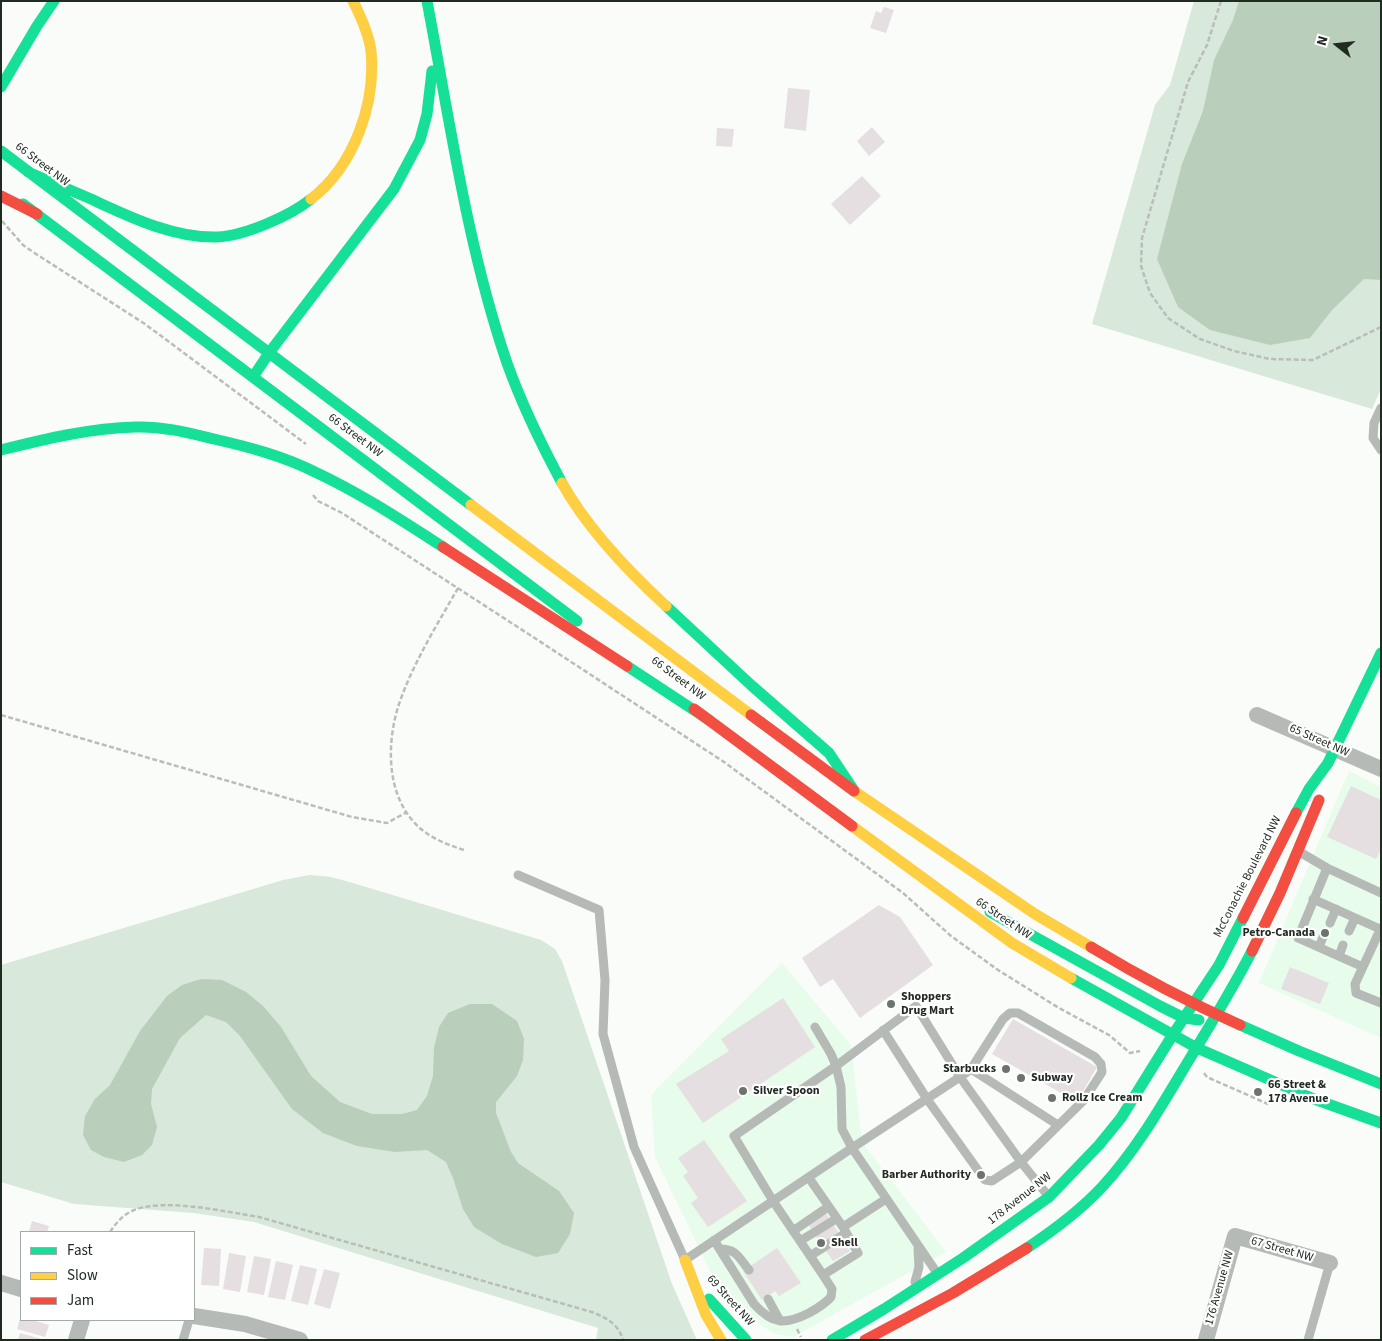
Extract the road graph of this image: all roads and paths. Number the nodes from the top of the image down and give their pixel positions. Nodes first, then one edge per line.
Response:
1 (54, 1) edge
2 (353, 1) edge
3 (1220, 1) edge
4 (428, 7) edge
5 (1, 86) edge
6 (1, 151) edge
7 (28, 172) junction
8 (1, 188) edge
9 (1, 196) edge
10 (37, 214) junction
11 (1381, 327) edge
12 (269, 353) junction
13 (254, 377) junction
14 (1381, 408) edge
15 (1, 450) edge
16 (1381, 450) edge
17 (471, 565) junction
18 (530, 635) dead end
19 (1381, 653) edge
20 (1257, 715) dead end
21 (1, 716) edge
22 (709, 720) junction
23 (1335, 748) junction
24 (1328, 763) junction
25 (1381, 769) edge
26 (855, 792) junction
27 (407, 812) junction
28 (464, 850) dead end
29 (1297, 851) junction
30 (1327, 868) junction
31 (518, 875) dead end
32 (932, 886) junction
33 (1381, 893) edge
34 (1313, 899) junction
35 (1336, 909) junction
36 (1355, 918) junction
37 (1330, 923) dead end
38 (1380, 928) edge
39 (1349, 931) dead end
40 (1323, 937) dead end
41 (1343, 945) dead end
42 (1319, 947) junction
43 (1339, 956) junction
44 (1363, 967) junction
45 (1381, 1003) edge
46 (1194, 1004) junction
47 (1217, 1014) junction
48 (1184, 1018) junction
49 (815, 1027) dead end
50 (883, 1030) junction
51 (1172, 1036) junction
52 (1209, 1037) junction
53 (1197, 1048) junction
54 (1144, 1050) dead end
55 (836, 1066) junction
56 (971, 1069) junction
57 (1203, 1072) dead end
58 (960, 1077) junction
59 (1381, 1084) edge
60 (928, 1099) junction
61 (1268, 1104) dead end
62 (1381, 1123) edge
63 (1058, 1125) junction
64 (852, 1148) junction
65 (1021, 1162) junction
66 (809, 1178) junction
67 (1049, 1197) junction
68 (886, 1199) junction
69 (773, 1201) junction
70 (828, 1206) junction
71 (836, 1218) junction
72 (844, 1230) junction
73 (111, 1231) edge
74 (793, 1231) junction
75 (1235, 1236) joint
76 (714, 1240) junction
77 (800, 1241) junction
78 (917, 1244) junction
79 (720, 1249) junction
80 (810, 1256) junction
81 (685, 1260) junction
82 (1330, 1263) joint
83 (749, 1270) dead end
84 (823, 1275) junction
85 (694, 1281) junction
86 (1, 1283) edge
87 (945, 1284) junction
88 (20, 1289) edge
89 (911, 1292) junction
90 (768, 1299) dead end
91 (195, 1316) edge
92 (82, 1321) edge
93 (189, 1321) edge
94 (780, 1321) junction
95 (76, 1340) edge
96 (183, 1340) edge
97 (300, 1340) edge
98 (623, 1340) edge
99 (721, 1340) edge
100 (746, 1340) edge
101 (832, 1340) edge
102 (866, 1340) edge
103 (1206, 1340) edge
104 (1308, 1340) edge

1 - 5 main road
2 - 7 main road
3 - 11 path
4 - 12 main road
4 - 26 main road
6 - 7 main road, 66 Street NW
7 - 12 main road, 66 Street NW
8 - 10 main road, 66 Street NW
9 - 10 main road
10 - 13 main road, 66 Street NW
12 - 13 main road
12 - 26 main road, 66 Street NW
13 - 22 main road, 66 Street NW
14 - 16 lane
15 - 17 main road
17 - 22 main road
17 - 27 path
18 - 54 path
19 - 23 main road, McConachie Boulevard NW
20 - 23 street, 65 Street NW
21 - 27 path
22 - 32 main road, 66 Street NW
23 - 24 main road, McConachie Boulevard NW
23 - 25 street, 65 Street NW
24 - 29 main road, McConachie Boulevard NW
24 - 46 main road, McConachie Boulevard NW
26 - 46 main road, 66 Street NW
27 - 28 path
29 - 30 lane
29 - 47 main road, McConachie Boulevard NW
30 - 33 lane
30 - 34 lane
31 - 81 lane
32 - 48 main road
32 - 51 main road, 66 Street NW
34 - 35 lane
34 - 42 lane
35 - 36 lane
35 - 37 lane
36 - 38 lane
36 - 39 lane
38 - 44 lane
40 - 42 lane
41 - 43 lane
42 - 43 lane
43 - 44 lane
44 - 45 lane
46 - 47 main road, 66 Street NW
46 - 48 main road, 178 Avenue NW
47 - 48 main road
47 - 52 main road, 178 Avenue NW
47 - 59 main road, 66 Street NW
48 - 51 main road, 178 Avenue NW
49 - 55 lane
50 - 55 lane
50 - 58 lane
50 - 60 lane
51 - 52 main road
51 - 53 main road, 66 Street NW
51 - 67 main road, 178 Avenue NW
52 - 53 main road, 178 Avenue NW
53 - 62 main road, 66 Street NW
53 - 87 main road, 178 Avenue NW
55 - 64 lane
55 - 69 lane
56 - 58 lane
56 - 63 lane
56 - 63 lane
57 - 61 path
58 - 60 lane
58 - 65 lane
60 - 64 lane
60 - 65 lane
63 - 65 lane
64 - 66 lane
64 - 68 lane
65 - 67 lane
66 - 69 lane
66 - 70 lane
67 - 87 main road, 178 Avenue NW
68 - 72 lane
68 - 78 lane
69 - 74 lane
69 - 76 lane
70 - 71 lane
70 - 74 lane
71 - 72 lane
71 - 77 lane
72 - 80 lane
72 - 84 lane
73 - 98 path
74 - 77 lane
75 - 82 street, 67 Street NW
75 - 103 street, 176 Avenue NW
76 - 79 lane
76 - 81 lane
77 - 80 lane
78 - 87 lane
78 - 89 lane
79 - 83 lane
79 - 94 lane
80 - 84 lane
81 - 85 main road, 69 Street NW
82 - 104 lane
84 - 94 lane
85 - 99 main road, 69 Street NW
85 - 100 main road, 69 Street NW
86 - 88 street
87 - 89 main road, 178 Avenue NW
87 - 102 main road, 178 Avenue NW
89 - 101 main road, 178 Avenue NW
90 - 94 lane
91 - 97 street
92 - 95 street
93 - 96 lane

